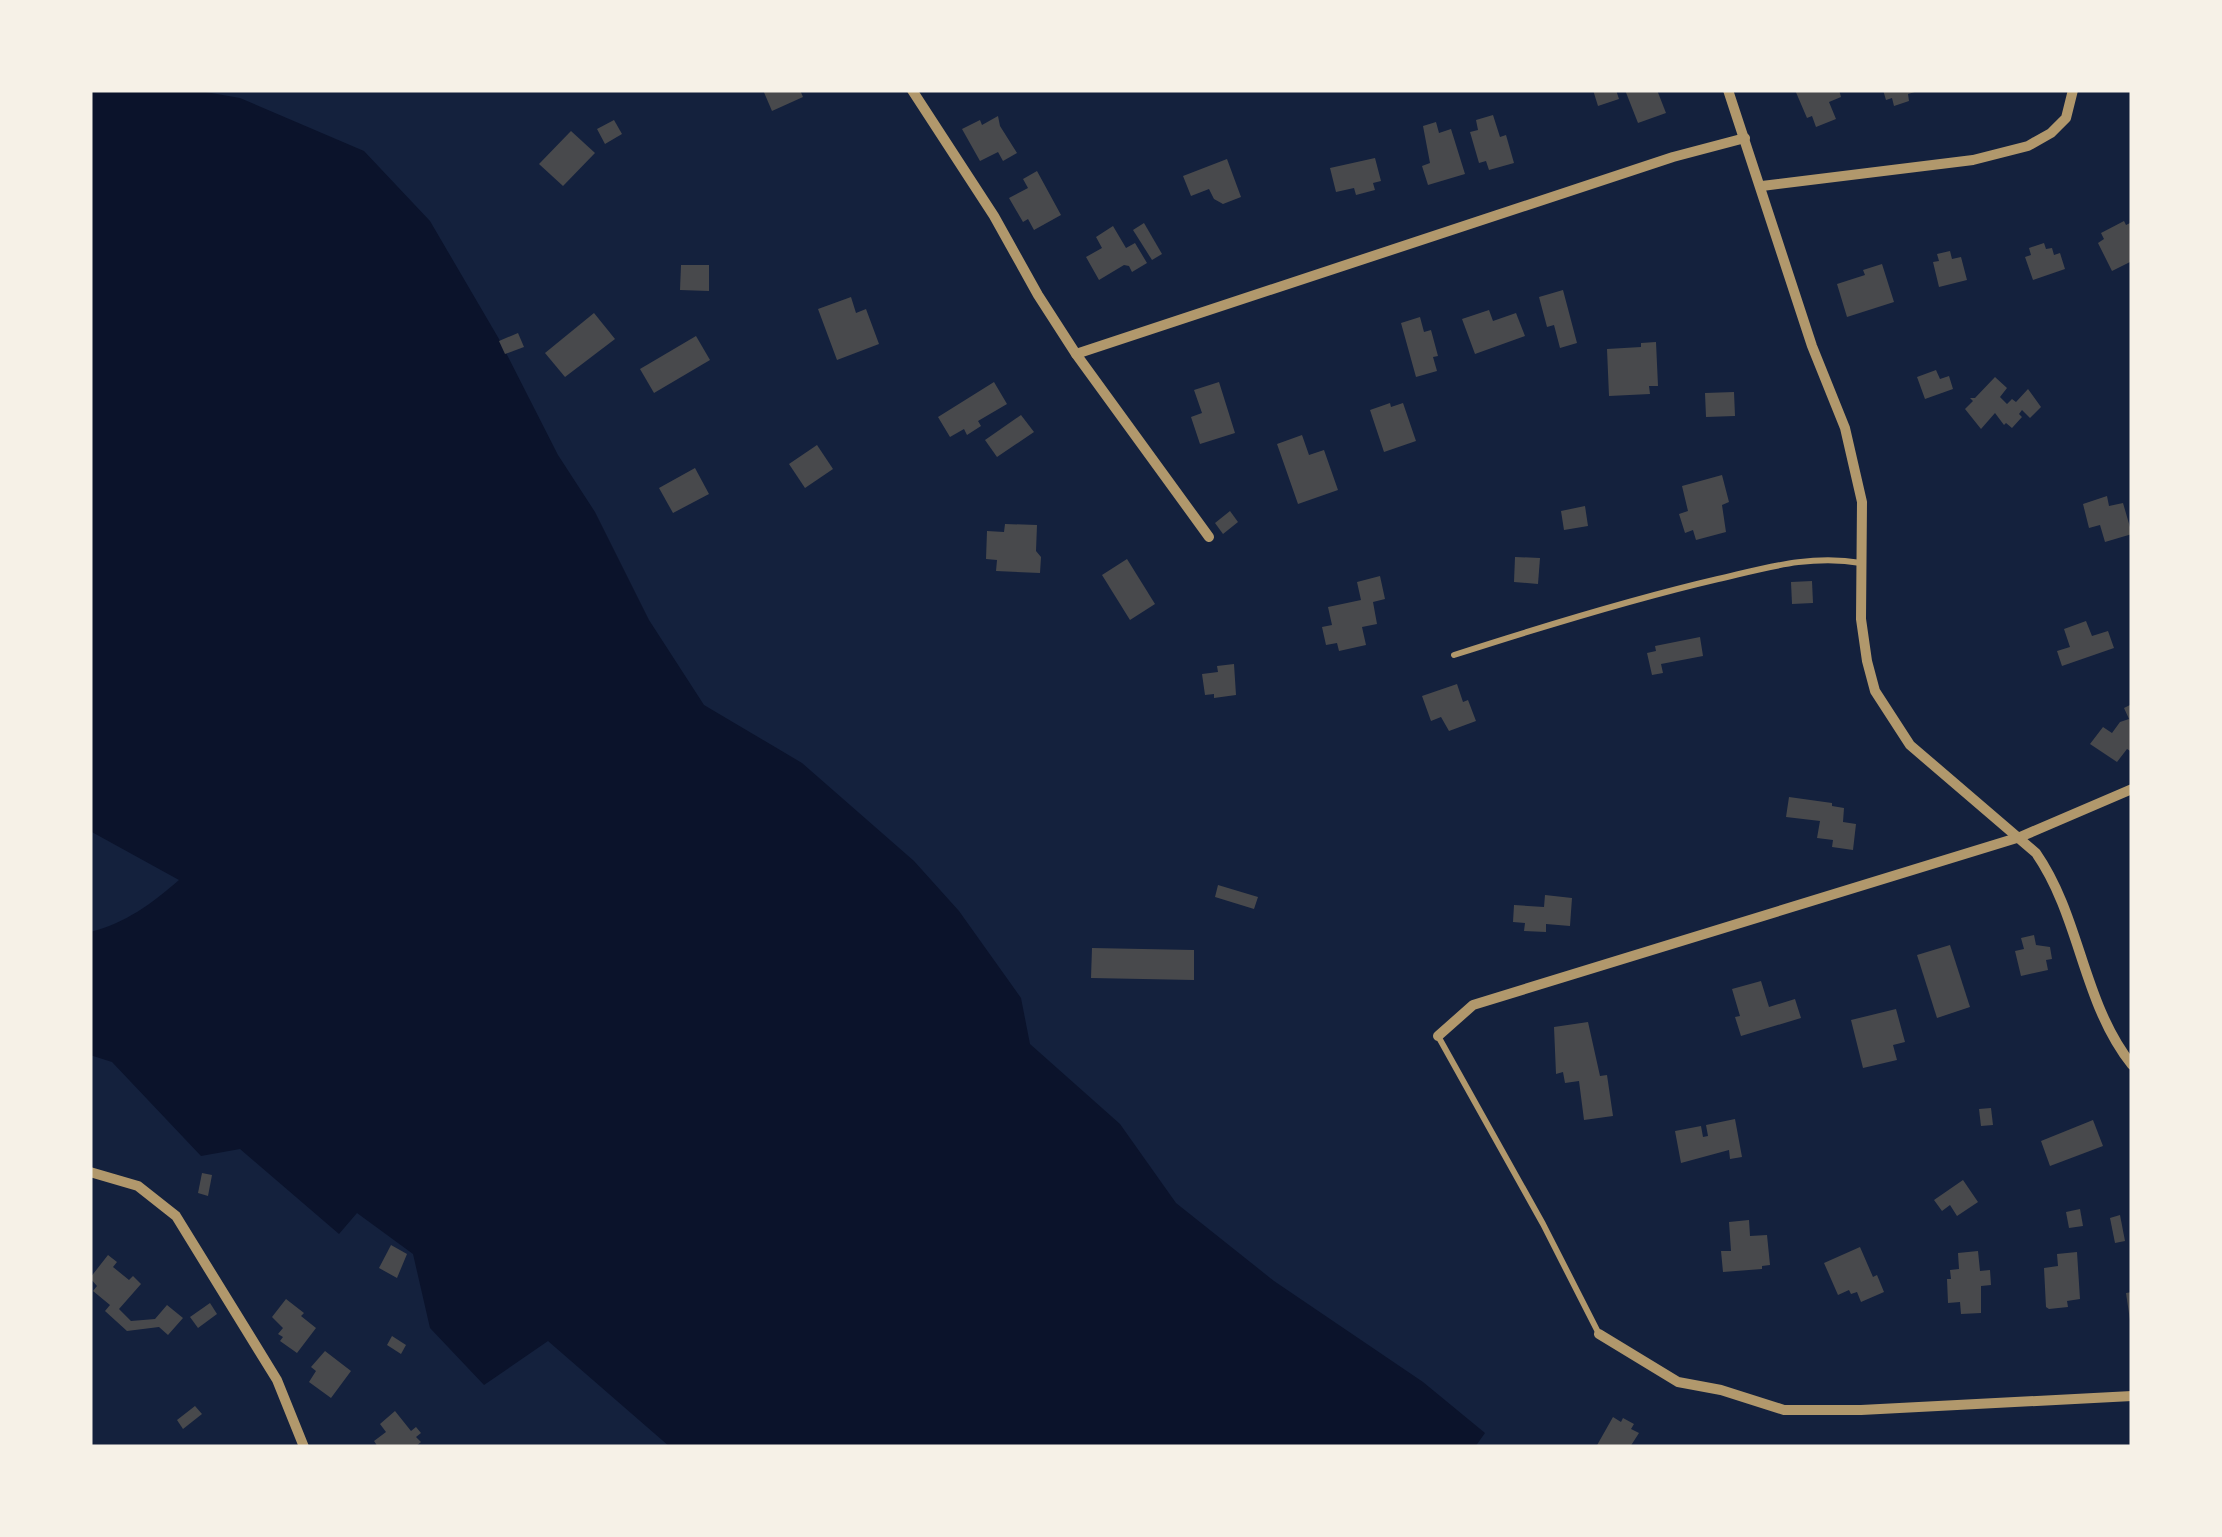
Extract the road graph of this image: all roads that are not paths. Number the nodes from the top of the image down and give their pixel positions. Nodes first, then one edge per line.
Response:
1 (912, 90) edge
2 (1728, 90) edge
3 (2073, 90) edge
4 (1745, 138) junction
5 (1762, 186) junction
6 (1076, 354) junction
7 (1210, 537) dead end
8 (1862, 563) junction
9 (1454, 655) dead end
10 (2132, 789) edge
11 (2020, 837) junction
12 (1438, 1036) joint
13 (2132, 1065) edge
14 (90, 1172) edge
15 (1598, 1334) joint
16 (2132, 1396) edge
17 (304, 1447) edge

1 - 6 street
2 - 4 street
3 - 5 street
4 - 5 street
4 - 6 street
5 - 8 street
6 - 7 street
8 - 9 lane
8 - 11 street
10 - 11 street
11 - 12 street
11 - 13 street
12 - 15 lane
14 - 17 street
15 - 16 street

